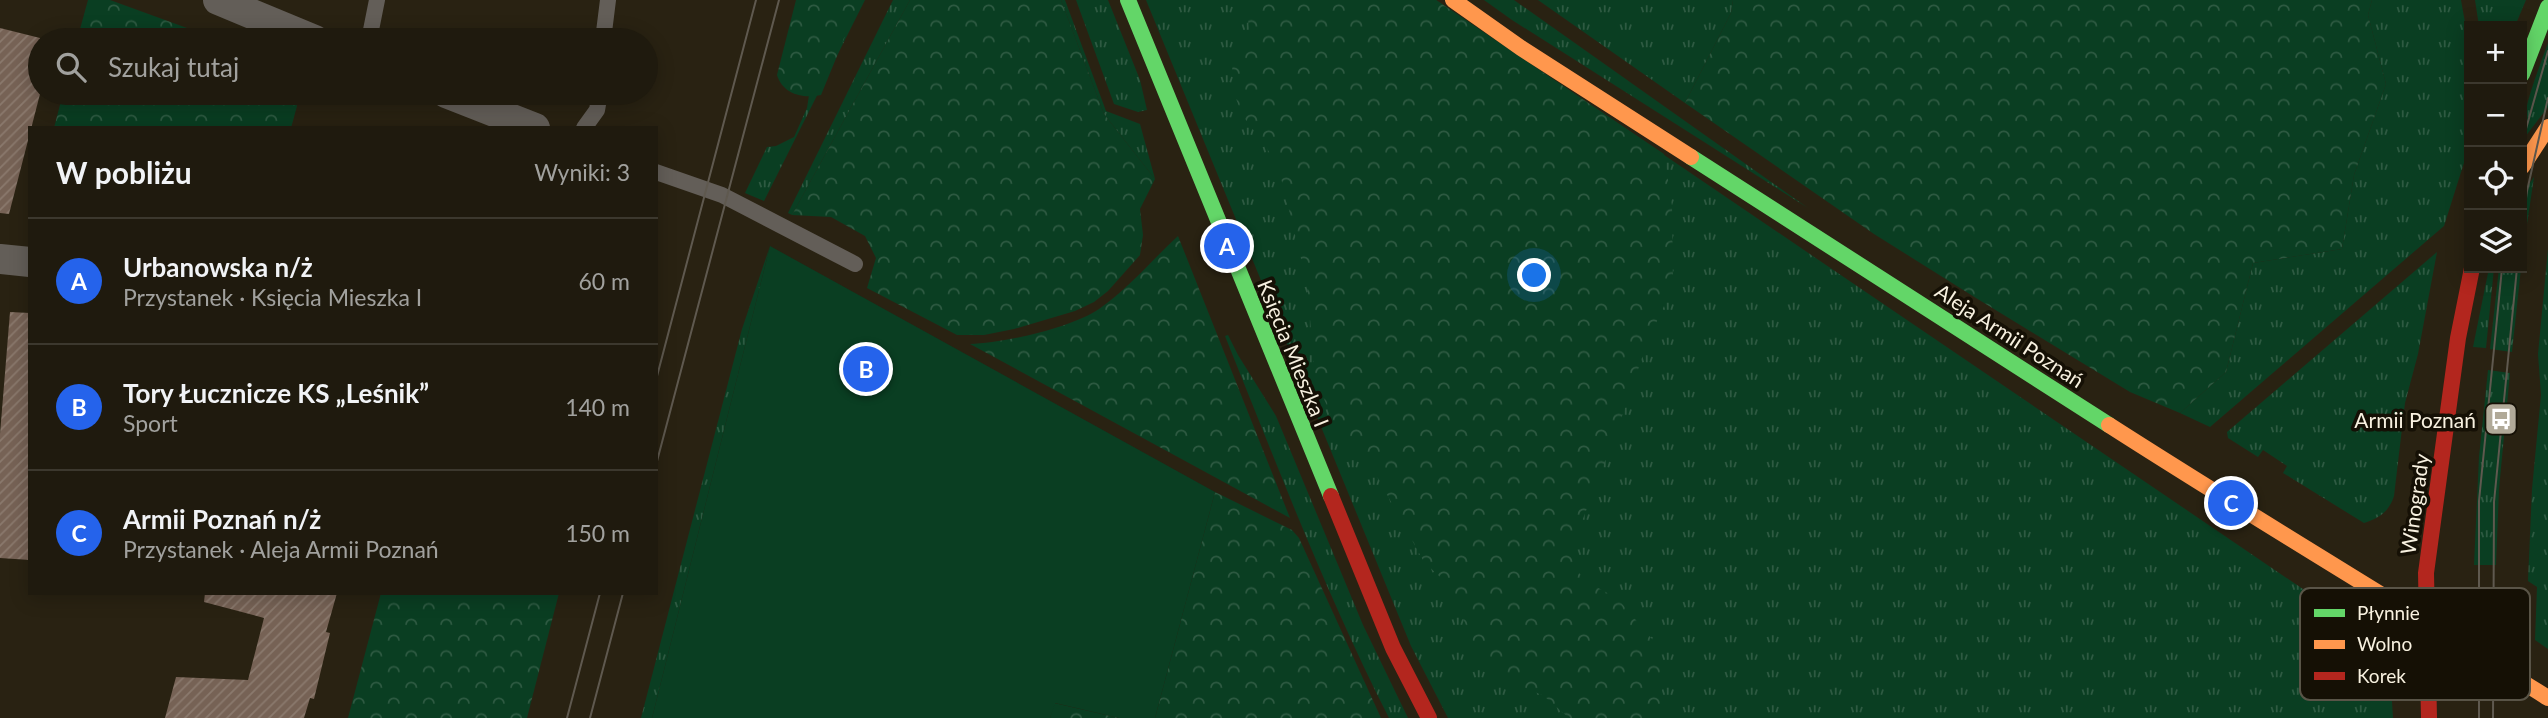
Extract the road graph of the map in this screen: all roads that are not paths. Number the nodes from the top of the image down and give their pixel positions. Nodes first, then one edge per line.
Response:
1 (218, 0) edge
2 (377, 0) edge
3 (608, 0) edge
4 (1128, 0) edge
5 (1453, 0) edge
6 (2548, 7) edge
7 (286, 28) edge
8 (371, 28) edge
9 (604, 28) edge
10 (2527, 61) edge
11 (477, 105) edge
12 (598, 105) edge
13 (530, 126) edge
14 (585, 126) edge
15 (2548, 127) edge
16 (2527, 159) edge
17 (658, 173) edge
18 (0, 259) edge
19 (28, 262) edge
20 (855, 264) dead end
21 (2471, 273) edge
22 (2370, 588) edge
23 (2427, 588) edge
24 (2530, 687) edge
25 (2548, 698) edge
26 (2429, 700) edge
27 (1429, 718) edge
28 (2429, 718) edge

1 - 7 street
2 - 8 lane
3 - 9 lane
4 - 27 street, Księcia Mieszka I
5 - 22 street, Aleja Armii Poznań
6 - 10 street
11 - 13 street
12 - 14 lane
15 - 16 street
17 - 20 lane
18 - 19 street
21 - 23 street, Winogrady
24 - 25 street, Aleja Armii Poznań
26 - 28 street, Winogrady

